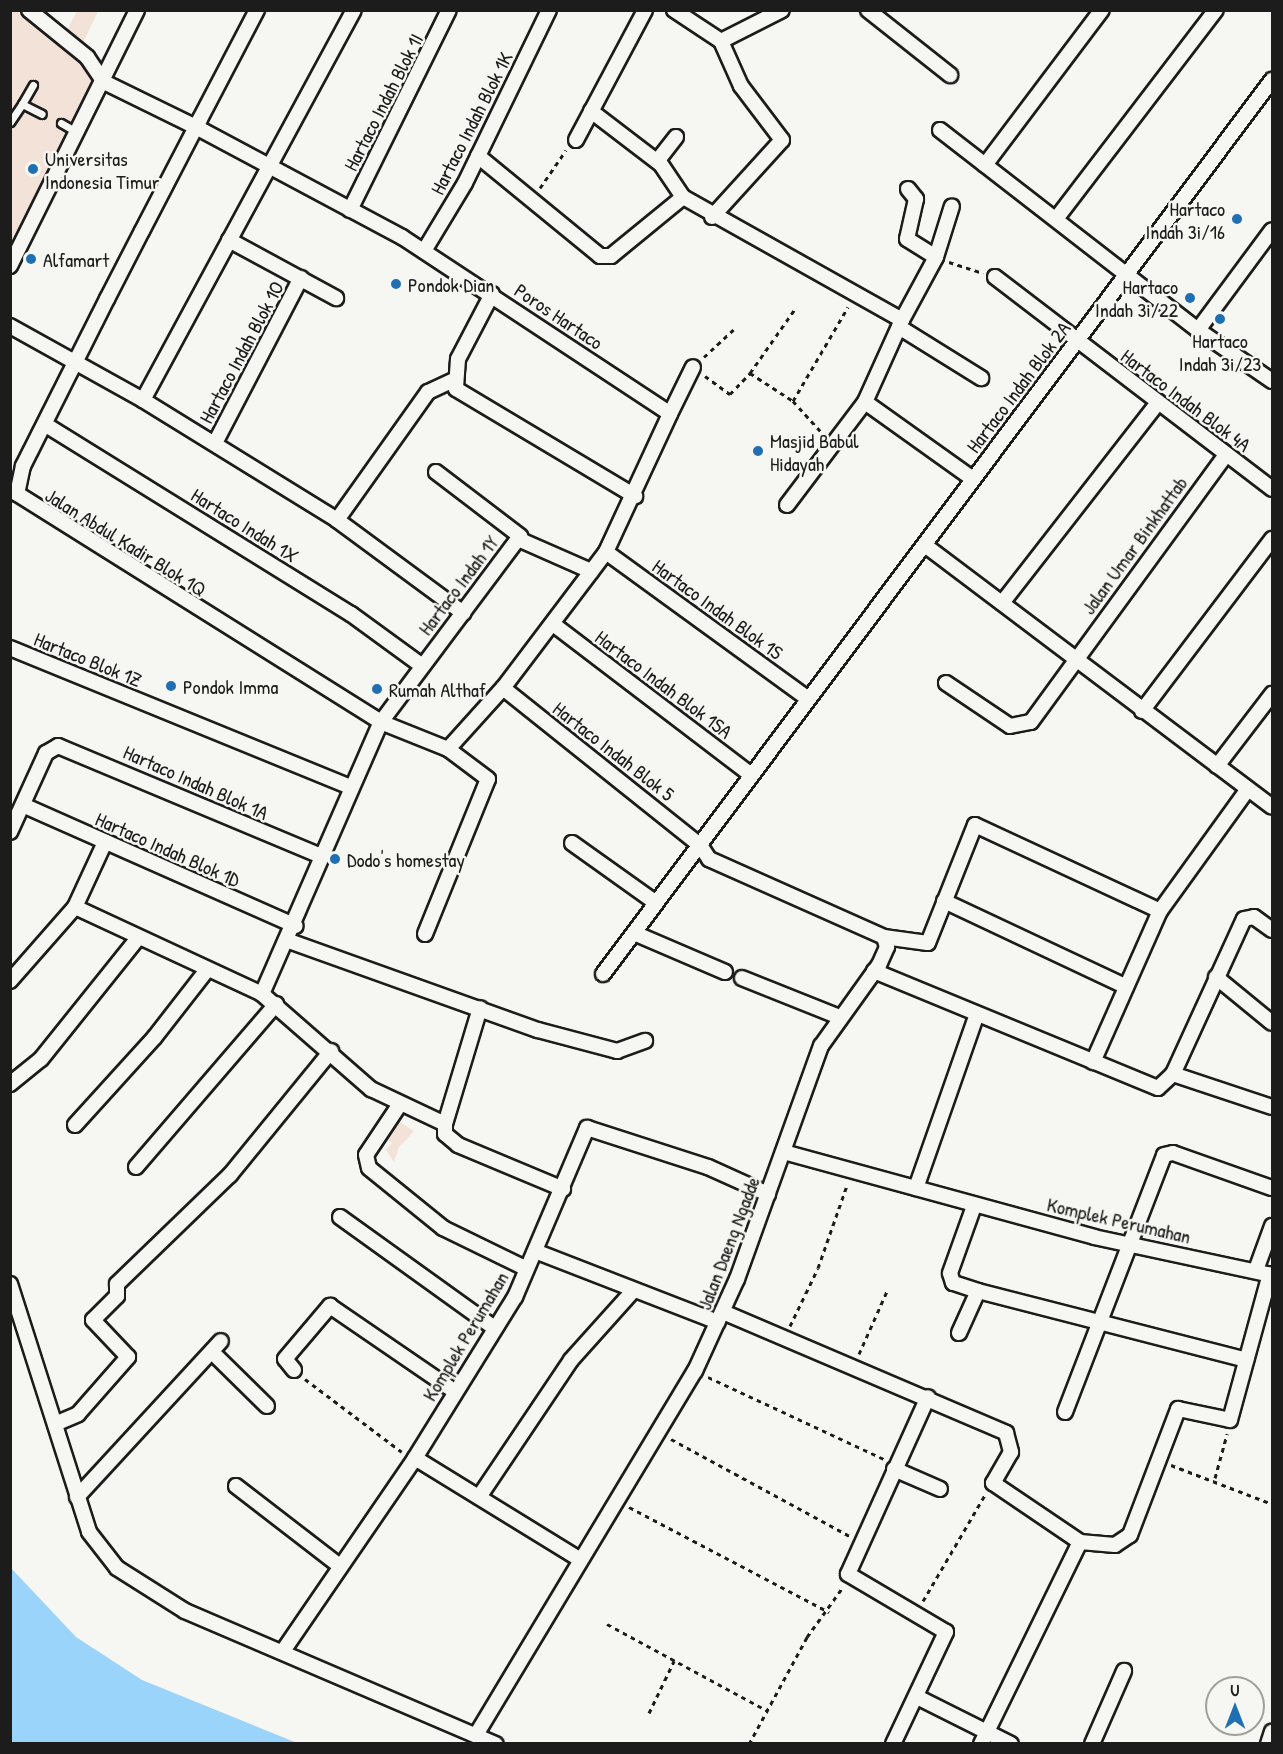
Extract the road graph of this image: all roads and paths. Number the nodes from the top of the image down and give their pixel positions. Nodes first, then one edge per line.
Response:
1 (29, 10) edge
2 (137, 10) edge
3 (257, 10) edge
4 (354, 10) edge
5 (449, 10) edge
6 (549, 10) edge
7 (645, 10) edge
8 (674, 10) edge
9 (782, 10) edge
10 (868, 10) edge
11 (1102, 10) edge
12 (1216, 10) edge
13 (721, 41) junction
14 (950, 75) dead end
15 (1272, 80) edge
16 (104, 82) junction
17 (33, 85) dead end
18 (21, 104) junction
19 (591, 111) junction
20 (42, 114) dead end
21 (10, 122) edge
22 (61, 123) dead end
23 (196, 127) junction
24 (940, 130) dead end
25 (78, 133) junction
26 (676, 137) dead end
27 (576, 140) joint
28 (478, 156) junction
29 (659, 162) junction
30 (985, 165) junction
31 (270, 167) junction
32 (908, 189) dead end
33 (683, 197) junction
34 (540, 204) junction
35 (952, 206) dead end
36 (350, 210) junction
37 (712, 217) junction
38 (1056, 219) junction
39 (1272, 230) edge
40 (229, 240) junction
41 (424, 251) junction
42 (936, 258) junction
43 (10, 266) edge
44 (1128, 273) junction
45 (995, 277) joint
46 (301, 278) junction
47 (856, 293) junction
48 (492, 294) junction
49 (336, 298) dead end
50 (795, 309) dead end
51 (901, 324) junction
52 (10, 326) edge
53 (734, 329) dead end
54 (1198, 330) junction
55 (1076, 343) junction
56 (76, 362) junction
57 (693, 367) junction
58 (750, 373) junction
59 (981, 378) dead end
60 (1272, 378) edge
61 (454, 380) junction
62 (143, 400) junction
63 (793, 401) junction
64 (866, 402) junction
65 (1156, 404) junction
66 (670, 414) junction
67 (46, 424) junction
68 (215, 443) junction
69 (832, 445) junction
70 (1226, 455) junction
71 (436, 472) dead end
72 (973, 479) junction
73 (1272, 489) edge
74 (635, 496) junction
75 (787, 505) dead end
76 (337, 520) junction
77 (520, 536) junction
78 (1272, 539) edge
79 (926, 546) junction
80 (606, 552) junction
81 (591, 571) junction
82 (1002, 603) junction
83 (463, 613) junction
84 (553, 624) junction
85 (10, 648) edge
86 (1074, 659) junction
87 (421, 664) junction
88 (946, 683) dead end
89 (503, 688) junction
90 (1272, 694) edge
91 (807, 698) junction
92 (1142, 711) junction
93 (381, 722) junction
94 (448, 749) junction
95 (1217, 766) junction
96 (751, 775) junction
97 (350, 788) junction
98 (1248, 789) junction
99 (25, 806) junction
100 (1272, 807) edge
101 (10, 832) edge
102 (105, 842) junction
103 (572, 843) dead end
104 (700, 845) junction
105 (322, 857) junction
106 (944, 901) junction
107 (656, 903) junction
108 (75, 907) junction
109 (1160, 911) junction
110 (296, 926) junction
111 (1272, 930) edge
112 (634, 933) junction
113 (425, 934) dead end
114 (884, 937) junction
115 (137, 939) junction
116 (289, 941) junction
117 (207, 970) junction
118 (874, 971) junction
119 (725, 972) dead end
120 (603, 974) dead end
121 (1216, 977) junction
122 (742, 978) dead end
123 (10, 981) edge
124 (1125, 986) junction
125 (262, 994) junction
126 (276, 1004) junction
127 (480, 1008) junction
128 (977, 1014) junction
129 (837, 1016) junction
130 (1272, 1023) edge
131 (645, 1041) dead end
132 (331, 1051) junction
133 (1093, 1062) junction
134 (1173, 1074) junction
135 (10, 1084) edge
136 (400, 1104) junction
137 (1272, 1107) edge
138 (445, 1124) junction
139 (75, 1125) dead end
140 (784, 1152) junction
141 (136, 1167) dead end
142 (852, 1171) junction
143 (916, 1188) junction
144 (1272, 1188) edge
145 (563, 1189) junction
146 (768, 1194) junction
147 (974, 1206) junction
148 (339, 1217) dead end
149 (1272, 1226) edge
150 (1127, 1244) junction
151 (535, 1251) junction
152 (527, 1269) junction
153 (1266, 1273) edge
154 (10, 1284) edge
155 (888, 1289) dead end
156 (633, 1291) junction
157 (978, 1291) junction
158 (721, 1317) junction
159 (1097, 1325) junction
160 (493, 1327) junction
161 (958, 1333) dead end
162 (785, 1335) junction
163 (1246, 1360) junction
164 (854, 1364) junction
165 (294, 1370) joint
166 (695, 1371) junction
167 (454, 1391) junction
168 (928, 1397) junction
169 (267, 1406) dead end
170 (1065, 1412) dead end
171 (1230, 1420) junction
172 (56, 1424) junction
173 (659, 1433) junction
174 (415, 1458) junction
175 (1162, 1463) junction
176 (895, 1467) junction
177 (1215, 1478) junction
178 (993, 1483) junction
179 (236, 1486) dead end
180 (940, 1489) dead end
181 (77, 1497) junction
182 (479, 1497) junction
183 (617, 1500) junction
184 (1272, 1504) edge
185 (860, 1541) junction
186 (1080, 1542) junction
187 (579, 1559) junction
188 (340, 1566) junction
189 (849, 1574) junction
190 (829, 1612) junction
191 (916, 1613) junction
192 (607, 1624) dead end
193 (283, 1651) junction
194 (674, 1661) junction
195 (1124, 1671) dead end
196 (917, 1697) junction
197 (766, 1710) junction
198 (649, 1713) dead end
199 (1272, 1732) edge
200 (476, 1735) junction
201 (984, 1737) edge
202 (496, 1743) edge
203 (749, 1743) edge
204 (893, 1743) edge
205 (1011, 1743) edge
206 (1092, 1743) edge
207 (1268, 1743) edge

1 - 16 street
2 - 16 street
3 - 23 street, Jalan Abdul Kadir Blok 1Q
4 - 31 street
5 - 36 street, Hartaco Indah Blok 1I
6 - 28 street, Hartaco Indah Blok 1K
7 - 19 street
8 - 13 street
9 - 13 street
10 - 14 street
11 - 30 street
12 - 38 street
13 - 37 street
15 - 44 street, Hartaco Indah Blok 2A
16 - 23 street, Poros Hartaco
16 - 25 street
17 - 18 lane
18 - 20 lane
18 - 21 lane
19 - 27 street
19 - 29 street
22 - 25 lane
23 - 31 street, Poros Hartaco
23 - 56 street, Jalan Abdul Kadir Blok 1Q
24 - 30 street
25 - 43 street
26 - 29 street
27 - 34 path
28 - 34 street
28 - 41 street, Hartaco Indah Blok 1K
29 - 33 street
30 - 38 street
31 - 36 street, Poros Hartaco
31 - 40 street
32 - 42 street
33 - 34 street
33 - 37 street
35 - 42 street
36 - 41 street, Poros Hartaco
37 - 47 street
38 - 44 street
39 - 54 street
40 - 46 street
40 - 62 street
41 - 48 street, Poros Hartaco
42 - 45 path
42 - 51 street
44 - 54 street
44 - 55 street, Hartaco Indah Blok 2A
45 - 55 street, Hartaco Indah Blok 4A
46 - 49 street
46 - 68 street, Hartaco Indah Blok 1O
47 - 51 street
47 - 63 path
48 - 61 street
48 - 66 street, Poros Hartaco
50 - 58 path
51 - 59 street
51 - 64 street
52 - 56 street
53 - 57 path
54 - 60 street
55 - 65 street, Hartaco Indah Blok 4A
55 - 72 street, Hartaco Indah Blok 2A
56 - 62 street
56 - 67 street, Jalan Abdul Kadir Blok 1Q
57 - 58 path
57 - 66 street
58 - 63 path
61 - 74 street
61 - 76 street
62 - 68 street
63 - 69 path
64 - 69 street
64 - 72 street
65 - 70 street, Hartaco Indah Blok 4A
65 - 82 street
66 - 74 street
67 - 87 street, Hartaco Indah 1X
67 - 93 street, Jalan Abdul Kadir Blok 1Q
68 - 76 street
69 - 75 street
70 - 73 street, Hartaco Indah Blok 4A
70 - 86 street, Jalan Umar Binkhattab
71 - 77 street
72 - 79 street, Hartaco Indah Blok 2A
74 - 80 street
76 - 83 street
77 - 81 street, Hartaco Indah 1Y
77 - 83 street, Hartaco Indah 1Y
78 - 92 street
79 - 82 street
79 - 91 street, Hartaco Indah Blok 2A
80 - 81 street
80 - 91 street, Hartaco Indah Blok 1S
81 - 84 street
82 - 86 street
83 - 87 street, Hartaco Indah 1Y
84 - 89 street
84 - 96 street, Hartaco Indah Blok 1SA
85 - 97 street, Hartaco Blok 1Z
86 - 88 street, Jalan Umar Binkhattab
86 - 92 street
87 - 93 street, Hartaco Indah 1Y
89 - 94 street
89 - 104 street, Hartaco Indah Blok 5
90 - 95 street
91 - 96 street, Hartaco Indah Blok 2A
92 - 95 street
93 - 94 street
93 - 97 street, Hartaco Indah 1Y
94 - 113 street
95 - 98 street
96 - 104 street, Hartaco Indah Blok 2A
97 - 105 street, Hartaco Indah 1Y
98 - 100 street
98 - 109 street
99 - 101 street
99 - 102 street, Hartaco Indah Blok 1D
99 - 105 street, Hartaco Indah Blok 1A
102 - 108 street
102 - 110 street, Hartaco Indah Blok 1D
103 - 107 street
104 - 107 street, Hartaco Indah Blok 2A
104 - 114 street
105 - 110 street, Hartaco Indah 1Y
106 - 109 street
106 - 114 street
106 - 124 street
107 - 112 street, Hartaco Indah Blok 2A
108 - 115 street
108 - 123 street
109 - 124 street
110 - 116 street, Hartaco Indah 1Y
111 - 121 street
112 - 119 street
112 - 120 street, Hartaco Indah Blok 2A
114 - 118 street, Jalan Daeng Ngadde
115 - 117 street
115 - 135 street
116 - 125 street, Hartaco Indah 1Y
116 - 127 street
117 - 125 street
117 - 139 street
118 - 128 street
118 - 129 street, Jalan Daeng Ngadde
121 - 130 street
121 - 134 street
122 - 129 street
124 - 133 street
125 - 126 street
126 - 132 street
126 - 141 street
127 - 131 street
127 - 138 street
128 - 133 street
128 - 143 street
129 - 140 street, Jalan Daeng Ngadde
132 - 136 street
132 - 172 street
133 - 134 street
134 - 137 street
136 - 138 street
136 - 152 street
138 - 145 street
140 - 142 street, Komplek Perumahan
140 - 146 street, Jalan Daeng Ngadde
142 - 143 street, Komplek Perumahan
142 - 162 path
143 - 147 street, Komplek Perumahan
144 - 150 street
145 - 146 street, Komplek Perumahan
145 - 151 street, Komplek Perumahan
146 - 158 street, Jalan Daeng Ngadde
147 - 150 street, Komplek Perumahan
147 - 157 street
148 - 160 street
149 - 153 street
150 - 153 street, Komplek Perumahan
150 - 159 street
151 - 152 street, Komplek Perumahan
151 - 156 street
152 - 160 street, Komplek Perumahan
153 - 163 street
154 - 172 street
155 - 164 path
156 - 158 street
156 - 182 street
157 - 159 street
157 - 161 street
158 - 162 street
158 - 166 street, Jalan Daeng Ngadde
159 - 163 street
159 - 170 street
160 - 167 street, Komplek Perumahan
162 - 164 street
163 - 171 street
164 - 168 street
165 - 167 street
165 - 174 path
166 - 173 street, Jalan Daeng Ngadde
166 - 176 path
167 - 174 street, Komplek Perumahan
168 - 176 street
168 - 178 street
169 - 181 street
171 - 175 street
171 - 177 path
172 - 181 street
173 - 183 street, Jalan Daeng Ngadde
173 - 185 path
174 - 182 street
174 - 188 street, Komplek Perumahan
175 - 177 path
175 - 186 street
176 - 180 street
176 - 185 street
177 - 184 path
178 - 186 street
178 - 191 path
179 - 188 street
181 - 193 street
182 - 187 street
183 - 187 street, Jalan Daeng Ngadde
183 - 190 path
185 - 189 street
186 - 201 street
187 - 200 street, Jalan Daeng Ngadde
188 - 193 street, Komplek Perumahan
189 - 190 path
189 - 191 street
190 - 197 path
191 - 196 street
192 - 194 path
193 - 200 street
194 - 197 path
194 - 198 path
195 - 206 street
196 - 201 street
196 - 204 street
197 - 203 path
199 - 207 street
200 - 202 street
201 - 205 street

